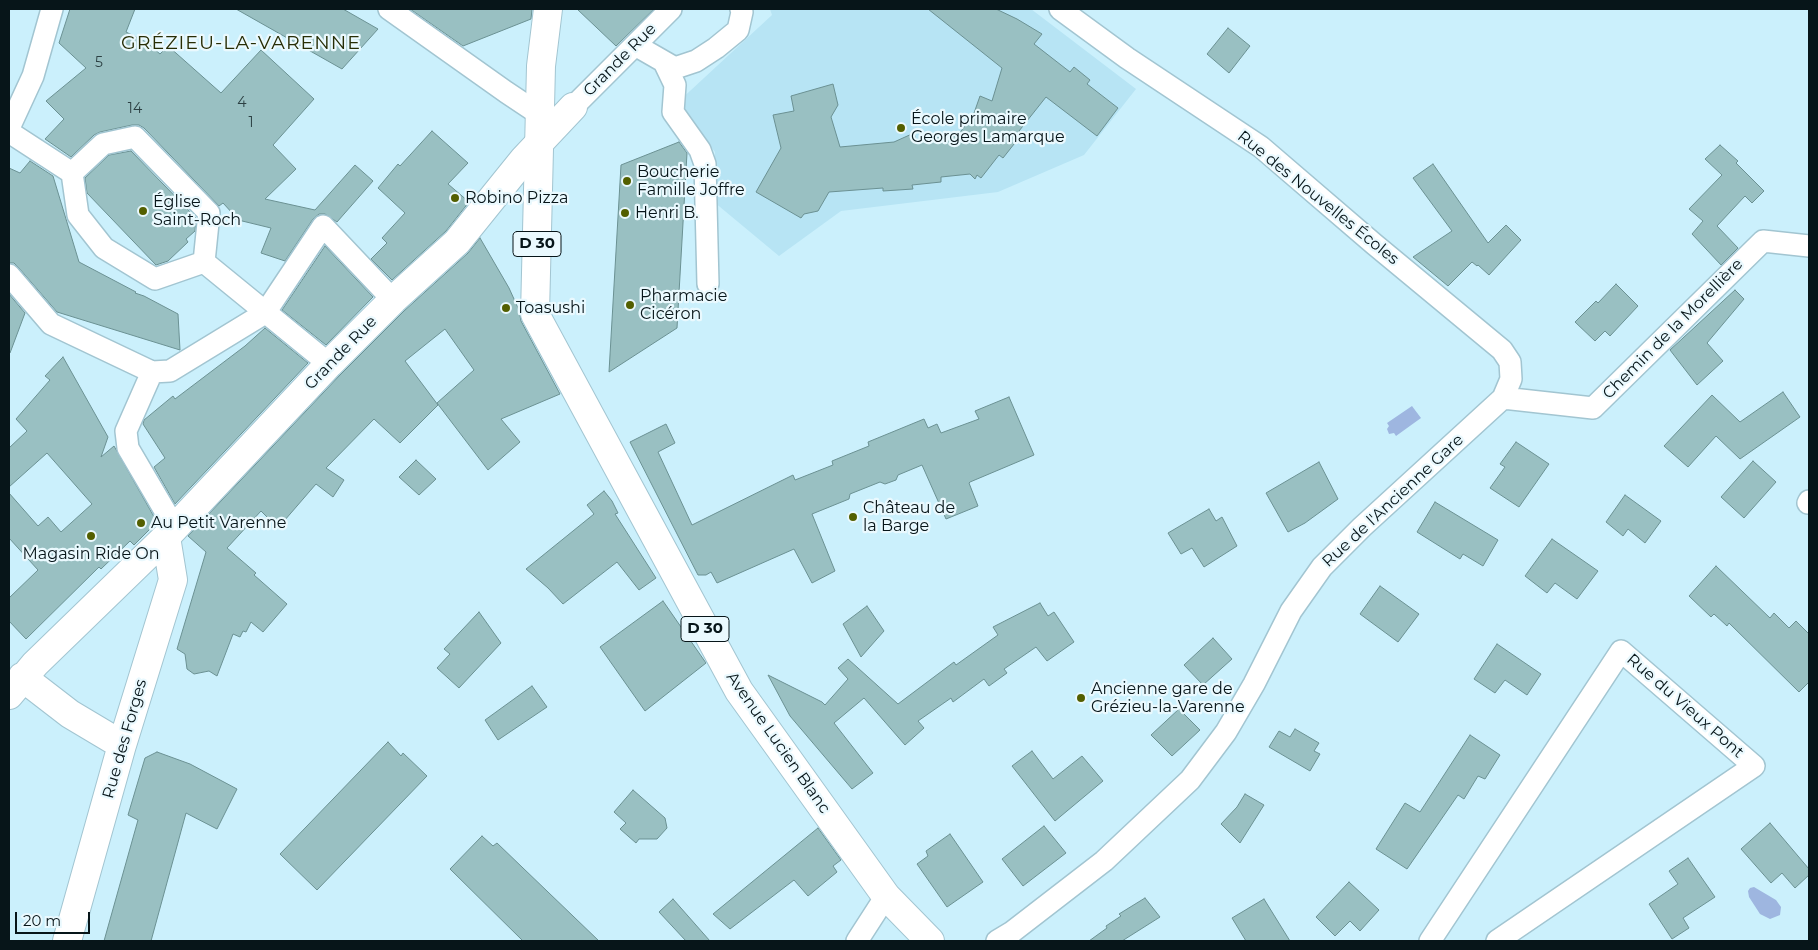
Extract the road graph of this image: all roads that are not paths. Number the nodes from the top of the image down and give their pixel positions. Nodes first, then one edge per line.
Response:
1 (52, 9) edge
2 (389, 9) edge
3 (548, 9) edge
4 (671, 9) edge
5 (740, 9) edge
6 (1060, 9) edge
7 (635, 45) junction
8 (664, 62) junction
9 (573, 107) joint
10 (539, 114) junction
11 (9, 128) edge
12 (9, 132) edge
13 (539, 141) junction
14 (72, 172) junction
15 (1809, 246) edge
16 (204, 262) junction
17 (9, 275) edge
18 (708, 284) dead end
19 (393, 300) junction
20 (265, 313) junction
21 (329, 364) junction
22 (152, 372) junction
23 (1503, 398) junction
24 (171, 532) junction
25 (16, 686) edge
26 (122, 745) junction
27 (886, 896) junction
28 (67, 941) edge
29 (856, 941) edge
30 (930, 941) edge
31 (997, 941) edge
32 (1430, 941) edge
33 (1497, 941) edge

1 - 11 street
2 - 10 street
3 - 10 street, D 30
4 - 7 street, Grande Rue
5 - 8 street
6 - 23 street, Rue des Nouvelles Écoles
7 - 8 street
7 - 9 street, Grande Rue
8 - 18 street
9 - 13 street, Grande Rue
10 - 13 street, D 30
12 - 14 street
13 - 19 street, Grande Rue
13 - 27 street, Avenue Lucien Blanc / D 30
14 - 16 street
14 - 16 street
15 - 23 street, Chemin de la Morellière
16 - 20 street
17 - 22 street
19 - 20 street
19 - 21 street, Grande Rue
20 - 21 street
20 - 22 street
21 - 24 street, Grande Rue
22 - 24 street
23 - 31 street, Rue de l'Ancienne Gare
24 - 25 street, Grande Rue
24 - 26 street, Rue des Forges
25 - 26 street
26 - 28 street, Rue des Forges
27 - 29 street
27 - 30 street, Avenue Lucien Blanc / D 30
32 - 33 street, Rue du Vieux Pont

